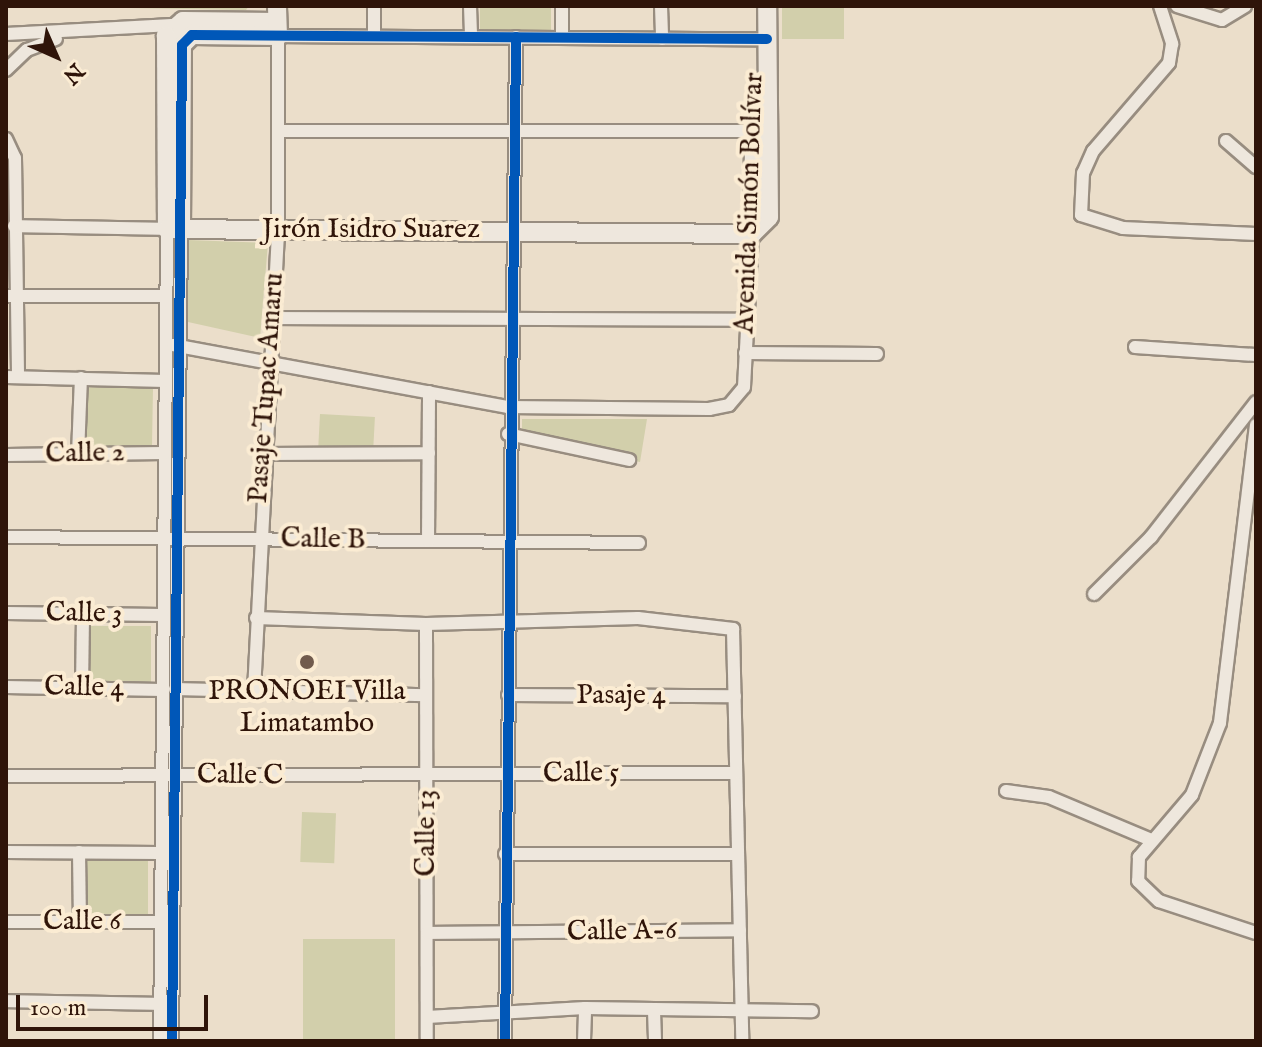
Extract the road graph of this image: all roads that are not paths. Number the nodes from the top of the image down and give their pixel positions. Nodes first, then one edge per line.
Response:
1 (374, 6) edge
2 (470, 6) edge
3 (562, 6) edge
4 (661, 6) edge
5 (755, 6) edge
6 (767, 6) edge
7 (1160, 6) edge
8 (1177, 6) edge
9 (1245, 6) edge
10 (277, 21) edge
11 (172, 25) junction
12 (6, 34) edge
13 (71, 34) junction
14 (374, 35) junction
15 (471, 36) junction
16 (516, 37) junction
17 (562, 37) junction
18 (761, 38) junction
19 (662, 39) junction
20 (6, 70) edge
21 (278, 131) junction
22 (761, 131) junction
23 (515, 134) junction
24 (6, 139) edge
25 (1226, 141) dead end
26 (1256, 167) edge
27 (14, 226) junction
28 (174, 229) junction
29 (278, 229) junction
30 (513, 231) junction
31 (752, 234) junction
32 (1256, 234) edge
33 (11, 295) edge
34 (166, 296) junction
35 (272, 318) junction
36 (511, 319) junction
37 (746, 320) junction
38 (166, 345) junction
39 (179, 345) junction
40 (1135, 347) dead end
41 (745, 353) junction
42 (877, 354) dead end
43 (1256, 355) edge
44 (268, 359) junction
45 (12, 377) edge
46 (81, 378) junction
47 (165, 381) junction
48 (429, 392) junction
49 (1256, 402) edge
50 (508, 407) junction
51 (1256, 425) edge
52 (508, 434) junction
53 (164, 453) junction
54 (429, 453) junction
55 (262, 454) junction
56 (6, 455) edge
57 (78, 455) junction
58 (629, 460) dead end
59 (6, 537) edge
60 (170, 539) junction
61 (256, 540) junction
62 (428, 541) junction
63 (505, 542) junction
64 (639, 543) dead end
65 (1094, 594) dead end
66 (6, 613) edge
67 (83, 613) junction
68 (162, 615) junction
69 (256, 618) junction
70 (506, 622) junction
71 (426, 624) junction
72 (6, 687) edge
73 (82, 688) junction
74 (169, 690) junction
75 (254, 691) junction
76 (426, 695) junction
77 (508, 695) junction
78 (735, 696) junction
79 (736, 773) junction
80 (160, 775) junction
81 (175, 775) junction
82 (506, 775) junction
83 (6, 776) edge
84 (426, 778) junction
85 (1006, 791) dead end
86 (1149, 839) junction
87 (6, 852) edge
88 (79, 852) junction
89 (159, 853) junction
90 (505, 854) junction
91 (738, 854) junction
92 (6, 922) edge
93 (80, 922) junction
94 (159, 922) junction
95 (740, 930) junction
96 (427, 933) junction
97 (1256, 933) edge
98 (504, 934) junction
99 (6, 1001) edge
100 (159, 1004) junction
101 (585, 1008) junction
102 (505, 1011) junction
103 (654, 1011) junction
104 (742, 1011) junction
105 (812, 1011) dead end
106 (427, 1017) junction
107 (160, 1041) edge
108 (172, 1041) edge
109 (427, 1041) edge
110 (505, 1041) edge
111 (584, 1041) edge
112 (655, 1041) edge
113 (742, 1041) edge

1 - 14 street
2 - 15 street
3 - 17 street
4 - 19 street
5 - 18 street, Avenida Simón Bolívar
6 - 18 street, Avenida Simón Bolívar
7 - 32 street
8 - 9 street
10 - 11 street
10 - 14 street
10 - 21 street, Pasaje Tupac Amaru
10 - 28 street
11 - 13 street
11 - 28 street
12 - 13 street
13 - 20 street
14 - 15 street
15 - 16 street
16 - 17 street
16 - 23 street
17 - 19 street
18 - 19 street
18 - 22 street, Avenida Simón Bolívar
21 - 23 street
21 - 29 street, Pasaje Tupac Amaru
22 - 23 street
22 - 31 street, Avenida Simón Bolívar
22 - 31 street, Avenida Simón Bolívar
23 - 30 street
24 - 27 street
25 - 26 street
27 - 28 street, Jirón Isidro Suarez
27 - 33 street
28 - 29 street, Jirón Isidro Suarez
28 - 34 street
28 - 39 street
29 - 30 street, Jirón Isidro Suarez
29 - 35 street, Pasaje Tupac Amaru
30 - 31 street, Jirón Isidro Suarez
30 - 36 street
31 - 37 street, Avenida Simón Bolívar
33 - 34 street
33 - 45 street
34 - 38 street
35 - 36 street
35 - 44 street, Pasaje Tupac Amaru
36 - 37 street
36 - 50 street
37 - 41 street, Avenida Simón Bolívar
38 - 39 street
38 - 47 street
39 - 44 street
39 - 60 street
40 - 43 street
41 - 42 street
41 - 50 street, Avenida Simón Bolívar
44 - 48 street
44 - 55 street, Pasaje Tupac Amaru
45 - 46 street
46 - 47 street
46 - 57 street
47 - 53 street
48 - 50 street
48 - 54 street
49 - 65 street
50 - 52 street
51 - 86 street
52 - 58 street
52 - 63 street
53 - 57 street, Calle 2
53 - 60 street
54 - 55 street
54 - 62 street
55 - 61 street, Pasaje Tupac Amaru
56 - 57 street, Calle 2
59 - 60 street, Calle B
60 - 61 street, Calle B
60 - 68 street
60 - 74 street
61 - 62 street, Calle B
61 - 69 street, Pasaje Tupac Amaru
62 - 63 street, Calle B
63 - 64 street, Calle B
63 - 70 street
66 - 67 street, Calle 3
67 - 68 street, Calle 3
67 - 73 street
68 - 74 street
69 - 71 street
69 - 75 street, Pasaje Tupac Amaru
70 - 71 street
70 - 77 street
70 - 78 street
71 - 76 street, Calle 13
72 - 73 street, Calle 4
73 - 74 street, Calle 4
74 - 75 street, Calle 4
74 - 80 street
74 - 81 street
75 - 76 street, Calle 4
76 - 84 street, Calle 13
77 - 78 street, Pasaje 4
77 - 82 street
78 - 79 street
79 - 82 street, Calle 5
79 - 91 street
80 - 81 street, Calle C
80 - 83 street, Calle C
80 - 89 street
81 - 84 street, Calle C
81 - 108 street
82 - 84 street, Calle 5
82 - 90 street
84 - 96 street, Calle 13
85 - 86 street
86 - 97 street
87 - 88 street
88 - 89 street
88 - 93 street
89 - 94 street
90 - 91 street
90 - 98 street
91 - 95 street
92 - 93 street, Calle 6
93 - 94 street, Calle 6
94 - 100 street
95 - 98 street, Calle A-6
95 - 104 street
96 - 98 street, Calle A-6
96 - 106 street, Calle 13
98 - 102 street
99 - 100 street
100 - 107 street
101 - 102 street
101 - 103 street
101 - 111 street
102 - 106 street
102 - 110 street
103 - 104 street
103 - 112 street
104 - 105 street
104 - 113 street
106 - 109 street, Calle 13

